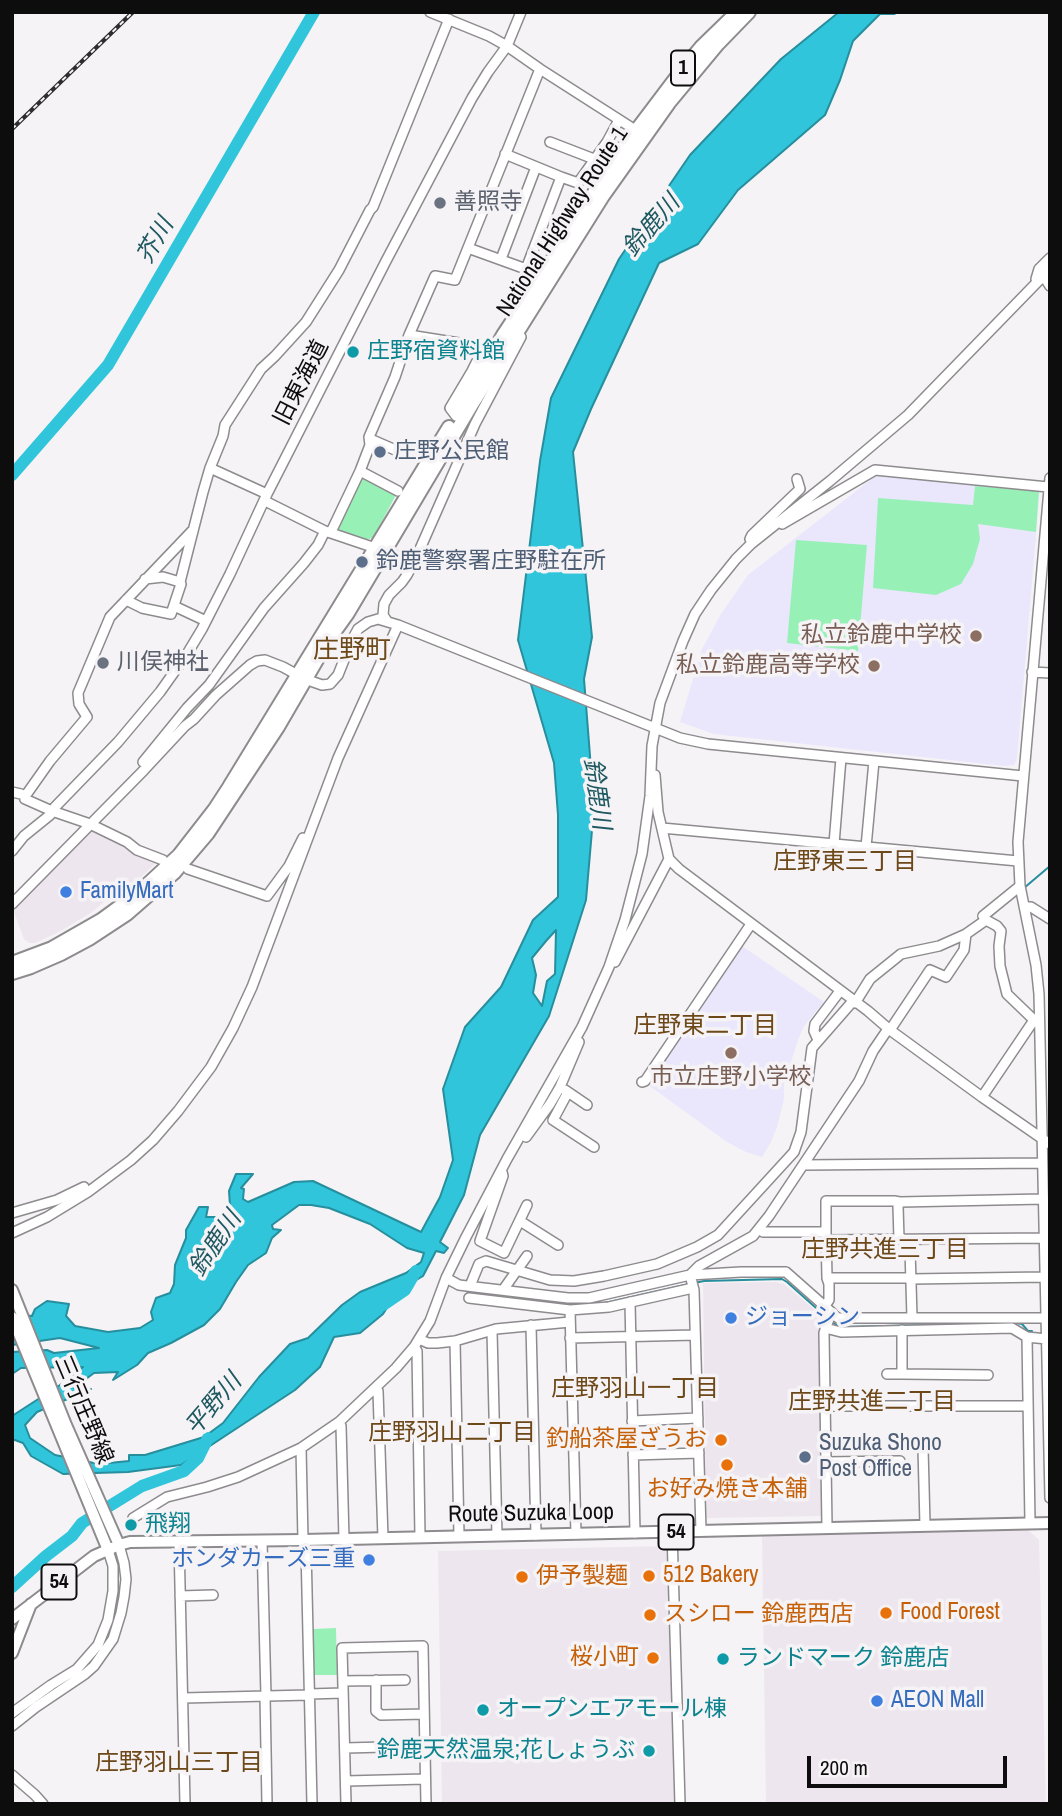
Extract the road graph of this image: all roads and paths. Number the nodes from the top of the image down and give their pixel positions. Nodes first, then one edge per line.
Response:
1 (430, 12) edge
2 (521, 12) edge
3 (737, 12) edge
4 (749, 12) edge
5 (449, 19) junction
6 (508, 44) junction
7 (540, 69) junction
8 (619, 120) junction
9 (640, 133) junction
10 (550, 142) dead end
11 (505, 154) junction
12 (594, 159) junction
13 (536, 167) junction
14 (561, 177) junction
15 (468, 248) junction
16 (1050, 258) edge
17 (501, 259) junction
18 (1046, 272) edge
19 (550, 280) junction
20 (1034, 284) junction
21 (1050, 286) edge
22 (410, 335) junction
23 (456, 416) junction
24 (370, 439) junction
25 (400, 452) dead end
26 (210, 468) junction
27 (360, 471) junction
28 (797, 480) dead end
29 (1049, 484) edge
30 (398, 491) dead end
31 (266, 497) junction
32 (193, 529) junction
33 (765, 531) junction
34 (328, 532) junction
35 (747, 548) junction
36 (379, 550) junction
37 (407, 575) junction
38 (145, 579) junction
39 (180, 582) junction
40 (126, 600) junction
41 (174, 606) junction
42 (206, 621) junction
43 (387, 621) junction
44 (398, 625) junction
45 (1032, 672) junction
46 (1050, 673) edge
47 (301, 677) junction
48 (212, 680) junction
49 (202, 705) junction
50 (181, 716) junction
51 (654, 727) junction
52 (652, 746) junction
53 (841, 758) junction
54 (874, 761) junction
55 (144, 769) junction
56 (1023, 776) junction
57 (52, 811) junction
58 (90, 824) junction
59 (311, 828) junction
60 (662, 828) junction
61 (834, 844) junction
62 (866, 846) junction
63 (12, 851) edge
64 (669, 859) junction
65 (163, 860) dead end
66 (1018, 861) junction
67 (188, 869) dead end
68 (1022, 891) junction
69 (12, 904) edge
70 (1025, 907) junction
71 (984, 918) junction
72 (1050, 919) edge
73 (751, 924) junction
74 (966, 934) junction
75 (13, 962) edge
76 (609, 967) junction
77 (839, 991) junction
78 (853, 1001) junction
79 (1037, 1020) junction
80 (582, 1027) junction
81 (889, 1030) junction
82 (816, 1037) junction
83 (642, 1083) dead end
84 (564, 1090) junction
85 (982, 1097) junction
86 (587, 1105) dead end
87 (1047, 1140) edge
88 (514, 1147) junction
89 (594, 1147) dead end
90 (1042, 1163) junction
91 (803, 1165) junction
92 (780, 1169) junction
93 (501, 1171) junction
94 (794, 1177) junction
95 (96, 1185) junction
96 (1043, 1199) junction
97 (900, 1202) junction
98 (527, 1205) dead end
99 (12, 1213) edge
100 (520, 1221) junction
101 (763, 1232) dead end
102 (12, 1233) edge
103 (826, 1236) junction
104 (1044, 1238) junction
105 (901, 1239) junction
106 (558, 1245) dead end
107 (685, 1252) junction
108 (521, 1265) junction
109 (699, 1266) junction
110 (690, 1276) junction
111 (1044, 1277) junction
112 (446, 1278) junction
113 (827, 1278) junction
114 (911, 1278) junction
115 (470, 1286) junction
116 (693, 1288) junction
117 (1047, 1288) edge
118 (12, 1290) edge
119 (503, 1290) junction
120 (469, 1298) dead end
121 (630, 1303) junction
122 (570, 1310) junction
123 (827, 1310) junction
124 (12, 1317) edge
125 (912, 1318) junction
126 (1046, 1318) junction
127 (570, 1322) junction
128 (929, 1324) junction
129 (531, 1325) junction
130 (825, 1328) junction
131 (902, 1330) junction
132 (492, 1331) junction
133 (695, 1335) junction
134 (631, 1336) junction
135 (1027, 1337) junction
136 (570, 1338) junction
137 (1046, 1339) junction
138 (455, 1341) junction
139 (416, 1343) junction
140 (887, 1374) dead end
141 (902, 1374) junction
142 (988, 1374) dead end
143 (375, 1388) junction
144 (825, 1406) junction
145 (1028, 1406) junction
146 (698, 1418) junction
147 (632, 1420) junction
148 (340, 1422) junction
149 (301, 1448) junction
150 (923, 1448) dead end
151 (699, 1453) junction
152 (633, 1455) junction
153 (900, 1461) dead end
154 (826, 1462) junction
155 (1050, 1498) edge
156 (133, 1518) dead end
157 (1030, 1523) junction
158 (1050, 1523) edge
159 (925, 1525) junction
160 (827, 1527) junction
161 (701, 1531) junction
162 (672, 1532) junction
163 (635, 1533) junction
164 (107, 1534) junction
165 (576, 1534) junction
166 (497, 1535) junction
167 (536, 1535) junction
168 (459, 1536) junction
169 (420, 1537) junction
170 (383, 1538) junction
171 (344, 1539) junction
172 (303, 1540) junction
173 (262, 1541) junction
174 (179, 1542) junction
175 (119, 1545) junction
176 (107, 1550) junction
177 (213, 1595) dead end
178 (180, 1596) junction
179 (32, 1603) junction
180 (12, 1621) edge
181 (17, 1640) junction
182 (12, 1653) edge
183 (376, 1680) junction
184 (405, 1680) dead end
185 (343, 1681) junction
186 (343, 1693) junction
187 (309, 1694) junction
188 (265, 1696) junction
189 (183, 1698) junction
190 (12, 1713) edge
191 (424, 1714) junction
192 (12, 1726) edge
193 (424, 1746) junction
194 (345, 1748) junction
195 (12, 1775) edge
196 (425, 1779) junction
197 (346, 1782) junction
198 (43, 1804) edge
199 (185, 1804) edge
200 (267, 1804) edge
201 (312, 1804) edge
202 (346, 1804) edge
203 (426, 1804) edge
204 (680, 1804) edge

1 - 5 street
2 - 6 street, 旧東海道
3 - 9 highway, National Highway Route 1 / 1
4 - 9 highway, National Highway Route 1 / 1
5 - 6 street
5 - 26 street
6 - 7 street
6 - 31 street, 旧東海道
7 - 8 street
7 - 11 street
8 - 9 street
8 - 12 street
9 - 19 highway, National Highway Route 1 / 1
9 - 23 highway, National Highway Route 1 / 1
10 - 12 street
11 - 13 street
11 - 15 street
12 - 14 street
13 - 14 street
13 - 17 street
14 - 17 street
15 - 17 street
15 - 22 street
16 - 20 street
18 - 20 street
18 - 21 street
19 - 36 highway, National Highway Route 1 / 1
19 - 37 street
20 - 33 street
22 - 23 street
22 - 24 street
23 - 36 highway, National Highway Route 1 / 1
24 - 25 street
24 - 27 street
26 - 31 street
26 - 32 street
27 - 30 street
27 - 34 street
28 - 35 street
29 - 33 street
29 - 45 street
31 - 34 street
31 - 42 street, 旧東海道
32 - 38 street
32 - 39 street
33 - 35 street
34 - 36 street
34 - 48 street
35 - 51 street
36 - 37 street
36 - 47 highway, National Highway Route 1 / 1
37 - 43 street
38 - 39 street
38 - 40 street
39 - 41 street
40 - 41 street
40 - 57 street
41 - 42 street
42 - 57 street, 旧東海道
43 - 44 street
43 - 47 street
44 - 51 street
44 - 59 street
45 - 46 street
45 - 56 street
47 - 49 street
47 - 75 highway, National Highway Route 1 / 1
48 - 49 street
48 - 50 street
49 - 50 street
49 - 55 street
50 - 55 street
51 - 52 street
51 - 53 street
52 - 60 street
52 - 76 street
53 - 54 street
53 - 61 street
54 - 56 street
54 - 62 street
55 - 58 street
56 - 66 street
57 - 58 street
57 - 63 street, 旧東海道
58 - 65 street
58 - 69 street
59 - 67 street
59 - 95 street
60 - 61 street
60 - 64 street
61 - 62 street
62 - 66 street
64 - 73 street
64 - 76 street
66 - 68 street
68 - 70 street
68 - 71 street
70 - 72 street
70 - 79 street
71 - 74 street
71 - 79 street
73 - 77 street
73 - 83 street
74 - 78 street
74 - 81 street
76 - 80 street
77 - 78 street
77 - 82 street
78 - 81 street
78 - 82 street
79 - 85 street
79 - 87 street
80 - 84 street
80 - 88 street
81 - 85 street
81 - 91 street
82 - 92 street
84 - 86 street
84 - 88 street
84 - 89 street
85 - 87 street
87 - 90 street
88 - 93 street
90 - 91 street
90 - 96 street
91 - 94 street
92 - 94 street
92 - 107 street
93 - 100 street
93 - 112 street
94 - 109 street
95 - 99 street
95 - 102 street
96 - 97 street
96 - 104 street
97 - 103 street
97 - 105 street
98 - 100 street
100 - 106 street
101 - 103 street
103 - 105 street
103 - 113 street
104 - 105 street
104 - 111 street
105 - 114 street
107 - 108 street
107 - 109 street
108 - 115 street
108 - 119 street
109 - 110 street
110 - 116 street
110 - 119 street
110 - 123 street
111 - 114 street
111 - 117 street
112 - 115 street
112 - 139 street
113 - 114 street
113 - 123 street
114 - 125 street
115 - 119 street
116 - 121 street
116 - 133 street
117 - 126 street
118 - 164 main road, 三行庄野線
120 - 122 street
121 - 122 street
121 - 134 street
122 - 127 street
123 - 125 street
123 - 130 street
124 - 164 main road, 三行庄野線
125 - 128 street
126 - 128 street
126 - 137 street
127 - 129 street
127 - 136 street
128 - 131 street
128 - 135 street
129 - 132 street
129 - 167 street
130 - 131 street
130 - 144 street
131 - 141 street
132 - 138 street
132 - 166 street
133 - 134 street
133 - 146 street
134 - 136 street
134 - 147 street
135 - 137 street
135 - 145 street
136 - 165 street
137 - 155 street
138 - 139 street
138 - 168 street
139 - 143 street
139 - 169 street
140 - 141 street
141 - 142 street
143 - 148 street
143 - 170 street
144 - 145 street
144 - 154 street
145 - 157 street
146 - 147 street
146 - 151 street
147 - 152 street
148 - 149 street
148 - 171 street
149 - 156 street
149 - 172 street
150 - 159 street
151 - 152 street
151 - 161 street
152 - 163 street
153 - 154 street
154 - 160 street
157 - 158 main road, Route Suzuka Loop / 54
157 - 159 main road, Route Suzuka Loop / 54
159 - 160 main road, Route Suzuka Loop / 54
160 - 161 main road, Route Suzuka Loop / 54
161 - 162 main road, Route Suzuka Loop / 54
162 - 163 main road, Route Suzuka Loop / 54
162 - 204 street
163 - 165 main road, Route Suzuka Loop / 54
164 - 175 main road, 三行庄野線
164 - 176 main road, 三行庄野線
165 - 167 main road, Route Suzuka Loop / 54
166 - 167 main road, Route Suzuka Loop / 54
166 - 168 main road, Route Suzuka Loop / 54
168 - 169 main road, Route Suzuka Loop / 54
169 - 170 main road, Route Suzuka Loop / 54
170 - 171 main road, Route Suzuka Loop / 54
171 - 172 main road, Route Suzuka Loop / 54
172 - 173 main road, Route Suzuka Loop / 54
172 - 187 street
173 - 174 main road, Route Suzuka Loop / 54
173 - 188 street
174 - 175 main road, Route Suzuka Loop / 54
174 - 178 street
175 - 176 main road, Route Suzuka Loop / 54
175 - 192 street
176 - 179 main road, Route Suzuka Loop / 54
176 - 190 street
177 - 178 street
178 - 189 street
179 - 180 main road, Route Suzuka Loop / 54
179 - 181 main road, 54
180 - 181 main road, Route Suzuka Loop / 54
181 - 182 main road, 54
183 - 184 street
183 - 185 street
183 - 191 street
185 - 186 street
185 - 191 street
186 - 187 street
186 - 194 street
187 - 188 street
187 - 201 street
188 - 189 street
188 - 200 street
189 - 199 street
191 - 193 street
193 - 194 street
193 - 196 street
194 - 197 street
195 - 198 street
196 - 197 street
196 - 203 street
197 - 202 street

